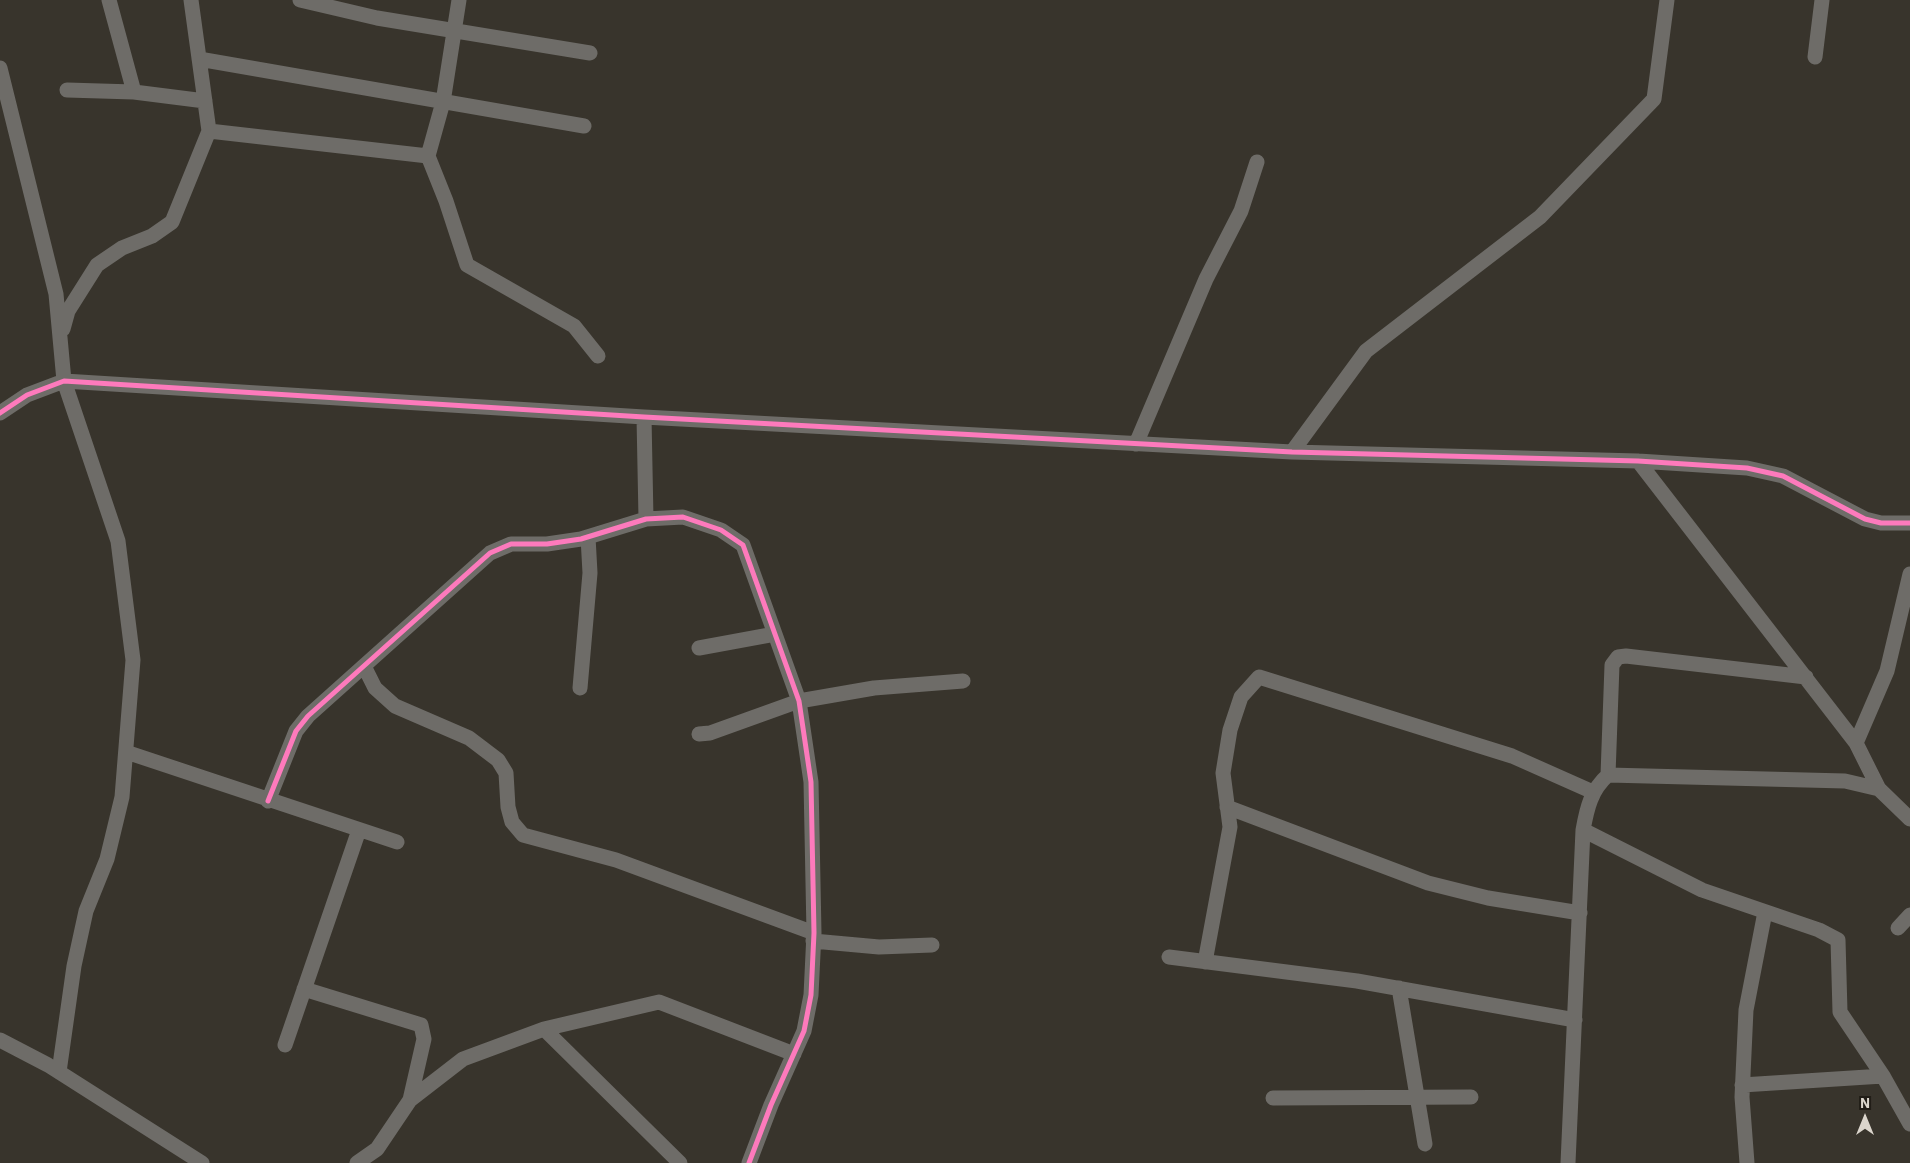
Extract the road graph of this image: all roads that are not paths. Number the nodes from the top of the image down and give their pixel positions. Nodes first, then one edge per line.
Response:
1 (109, 0) edge
2 (191, 0) edge
3 (300, 0) edge
4 (459, 0) edge
5 (1667, 0) edge
6 (1822, 0) edge
7 (452, 29) junction
8 (590, 53) dead end
9 (1816, 57) dead end
10 (199, 59) junction
11 (0, 68) edge
12 (67, 90) dead end
13 (134, 92) junction
14 (204, 102) junction
15 (443, 102) junction
16 (584, 126) dead end
17 (210, 131) junction
18 (428, 156) junction
19 (1257, 162) dead end
20 (60, 342) junction
21 (598, 356) dead end
22 (64, 381) junction
23 (0, 413) edge
24 (644, 417) junction
25 (1136, 444) junction
26 (1292, 452) junction
27 (1638, 461) junction
28 (646, 519) junction
29 (1910, 524) edge
30 (588, 536) junction
31 (1910, 574) edge
32 (775, 634) junction
33 (698, 648) dead end
34 (364, 666) junction
35 (1806, 677) junction
36 (963, 681) dead end
37 (580, 688) dead end
38 (799, 701) junction
39 (699, 734) dead end
40 (1856, 743) junction
41 (126, 752) junction
42 (1608, 775) junction
43 (1879, 788) junction
44 (1593, 792) junction
45 (268, 800) junction
46 (1227, 807) junction
47 (1910, 819) edge
48 (358, 830) junction
49 (1584, 830) junction
50 (397, 842) dead end
51 (1764, 912) junction
52 (1580, 913) junction
53 (1910, 915) edge
54 (1898, 928) dead end
55 (814, 937) junction
56 (932, 945) dead end
57 (1169, 958) dead end
58 (1205, 962) junction
59 (1400, 988) junction
60 (304, 989) junction
61 (1575, 1020) junction
62 (544, 1030) junction
63 (0, 1040) edge
64 (285, 1045) dead end
65 (794, 1054) junction
66 (59, 1072) junction
67 (1883, 1076) junction
68 (1742, 1085) junction
69 (1418, 1097) junction
70 (1471, 1097) dead end
71 (1273, 1098) dead end
72 (410, 1100) junction
73 (1910, 1124) edge
74 (1425, 1144) dead end
75 (202, 1163) edge
76 (357, 1163) edge
77 (680, 1163) edge
78 (749, 1163) edge
79 (1568, 1163) edge
80 (1747, 1163) edge

1 - 13 street
2 - 10 street
3 - 7 street
4 - 7 street
5 - 26 street
6 - 9 street
7 - 8 street
7 - 15 street
10 - 14 street
10 - 15 street
11 - 20 street
12 - 13 street
13 - 14 street
14 - 17 street
15 - 16 street
15 - 18 street
17 - 18 street
17 - 20 street
18 - 21 street
19 - 25 street
20 - 22 street
22 - 23 street
22 - 24 street
22 - 41 street
24 - 25 street
24 - 28 street
25 - 26 street
26 - 27 street
27 - 29 street
27 - 35 street
28 - 30 street
28 - 32 street
30 - 34 street
30 - 37 street
31 - 40 street
32 - 33 street
32 - 38 street
34 - 45 street
34 - 55 street
35 - 40 street
35 - 42 street
36 - 38 street
38 - 39 street
38 - 55 street
40 - 43 street
41 - 45 street
41 - 66 street
42 - 43 street
42 - 44 street
43 - 47 street
44 - 46 street
44 - 49 street
45 - 48 street
46 - 52 street
46 - 58 street
48 - 50 street
48 - 60 street
49 - 51 street
49 - 52 street
51 - 67 street
51 - 68 street
52 - 61 street
53 - 54 street
55 - 56 street
55 - 65 street
57 - 58 street
58 - 59 street
59 - 61 street
59 - 69 street
60 - 64 street
60 - 72 street
61 - 79 street
62 - 65 street
62 - 72 street
62 - 77 street
63 - 66 street
65 - 78 street
66 - 75 street
67 - 68 street
67 - 73 street
68 - 80 street
69 - 70 street
69 - 71 street
69 - 74 street
72 - 76 street

